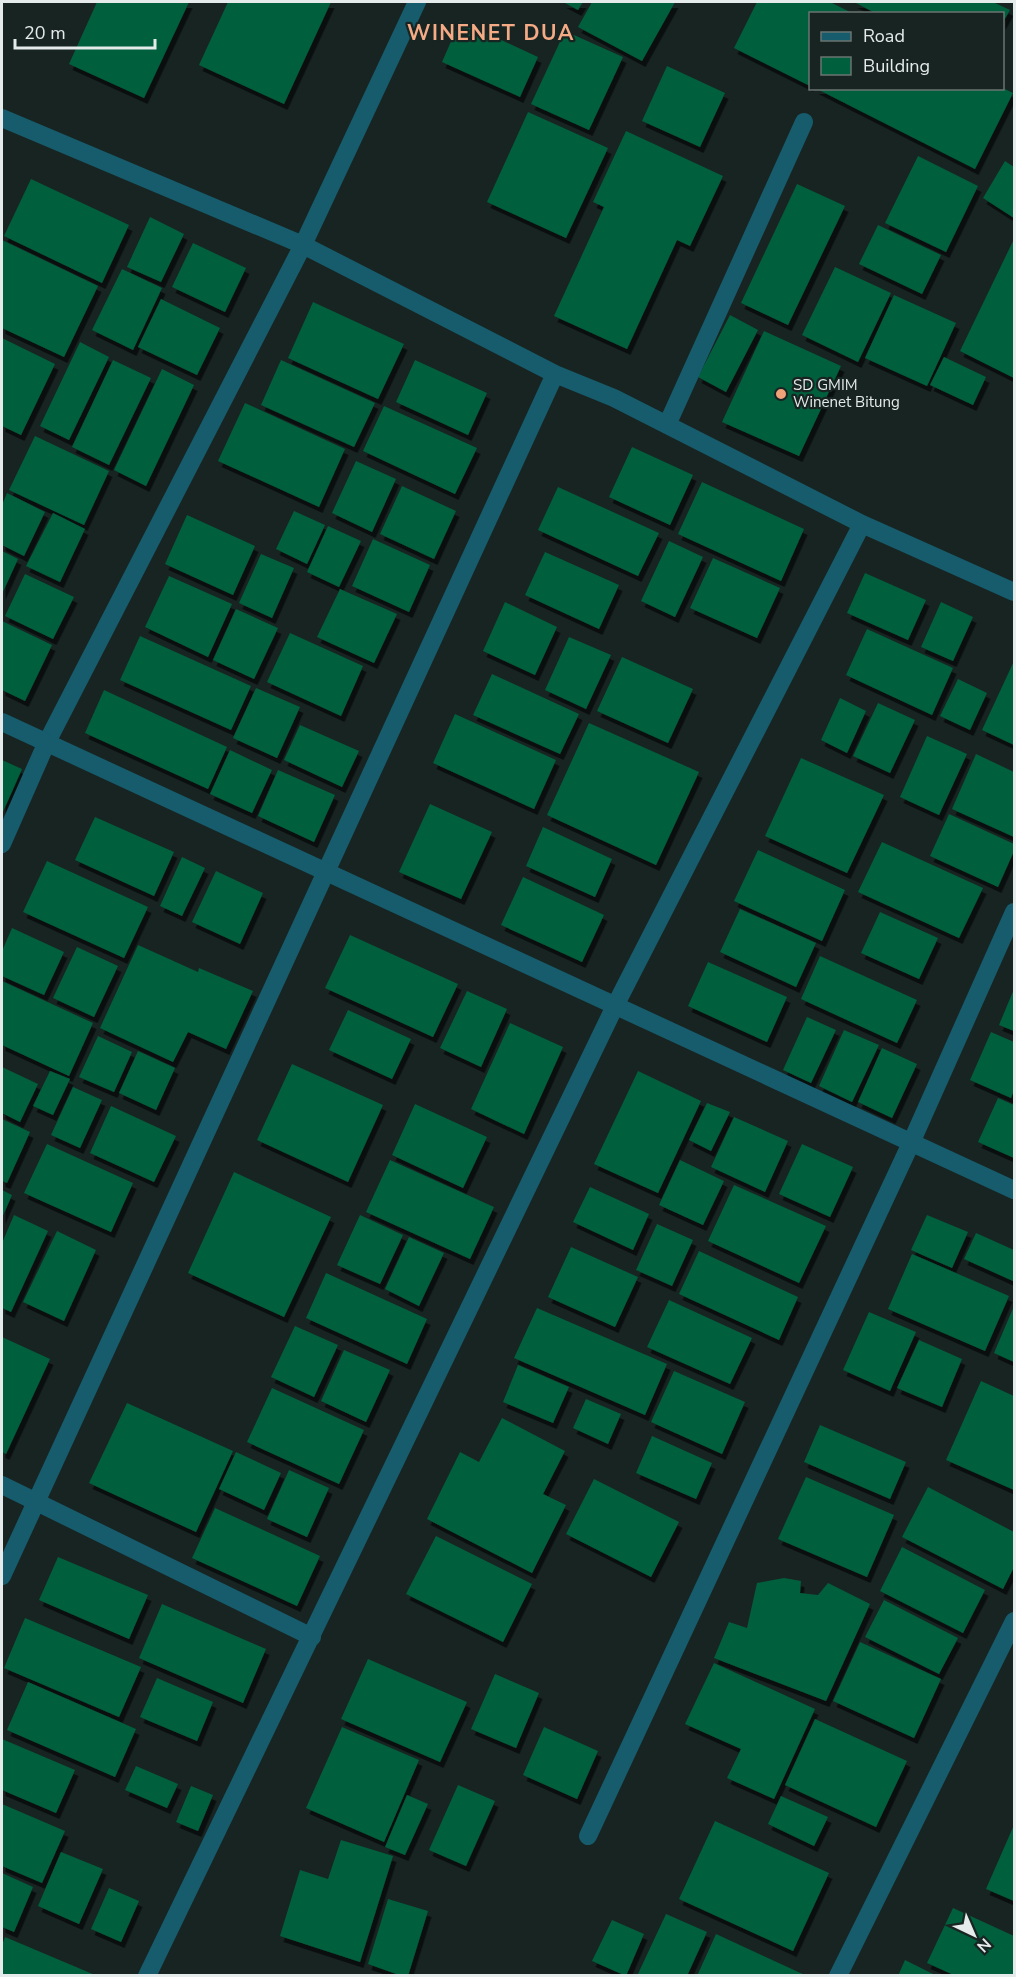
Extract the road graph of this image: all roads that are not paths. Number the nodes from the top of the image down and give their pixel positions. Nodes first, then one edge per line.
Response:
1 (417, 2) edge
2 (3, 122) edge
3 (804, 122) dead end
4 (303, 245) junction
5 (555, 374) junction
6 (667, 425) junction
7 (862, 524) junction
8 (1014, 592) edge
9 (2, 722) edge
10 (46, 744) junction
11 (2, 844) edge
12 (326, 870) junction
13 (1014, 912) edge
14 (615, 1006) junction
15 (911, 1143) junction
16 (1014, 1190) edge
17 (2, 1485) edge
18 (37, 1502) junction
19 (2, 1576) edge
20 (1014, 1621) edge
21 (312, 1637) junction
22 (588, 1836) dead end
23 (147, 1976) edge
24 (838, 1976) edge

1 - 4 street
2 - 4 street
3 - 6 street
4 - 5 street
4 - 10 street
5 - 6 street
5 - 12 street
6 - 7 street
7 - 8 street
7 - 14 street
9 - 10 street
10 - 11 street
10 - 12 street
12 - 14 street
12 - 18 street
13 - 15 street
14 - 15 street
14 - 21 street
15 - 16 street
15 - 22 street
17 - 18 street
18 - 19 street
18 - 21 street
20 - 24 street
21 - 23 street

